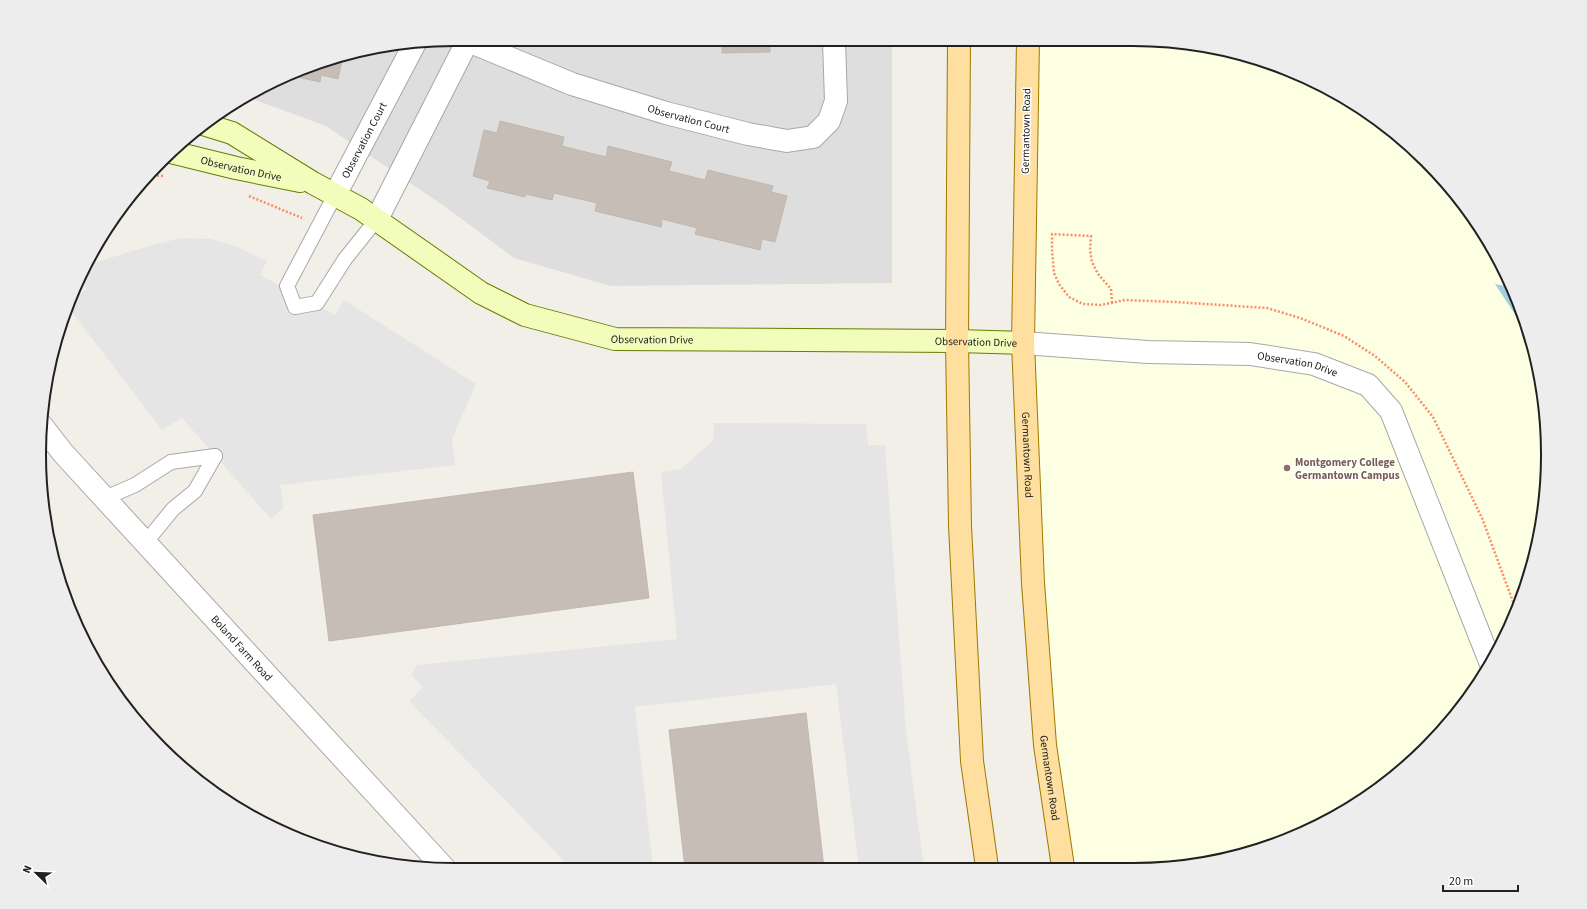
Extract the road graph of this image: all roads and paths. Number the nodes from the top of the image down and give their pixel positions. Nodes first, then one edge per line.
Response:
1 (465, 46) edge
2 (481, 46) edge
3 (834, 46) edge
4 (959, 46) edge
5 (1028, 46) edge
6 (412, 48) edge
7 (211, 127) edge
8 (178, 154) edge
9 (157, 175) edge
10 (169, 176) dead end
11 (313, 183) junction
12 (243, 194) dead end
13 (335, 195) junction
14 (377, 219) junction
15 (320, 224) junction
16 (1112, 303) joint
17 (957, 341) junction
18 (1023, 343) junction
19 (47, 432) edge
20 (105, 498) junction
21 (146, 542) junction
22 (1488, 656) edge
23 (439, 862) edge
24 (986, 863) edge
25 (1061, 863) edge

1 - 14 street
2 - 3 street, Observation Court
4 - 17 main road
5 - 18 main road, Germantown Road
6 - 13 street, Observation Court
7 - 11 street, Observation Drive
8 - 11 street, Observation Drive
9 - 10 path
11 - 13 street, Observation Drive
12 - 15 path
13 - 14 street, Observation Drive
13 - 15 lane
14 - 15 lane
14 - 17 street, Observation Drive
16 - 16 path
17 - 18 street, Observation Drive
17 - 24 main road
18 - 22 street, Observation Drive
18 - 25 main road, Germantown Road
19 - 20 street, Boland Farm Road
20 - 21 street, Boland Farm Road
20 - 21 lane
21 - 23 street, Boland Farm Road

